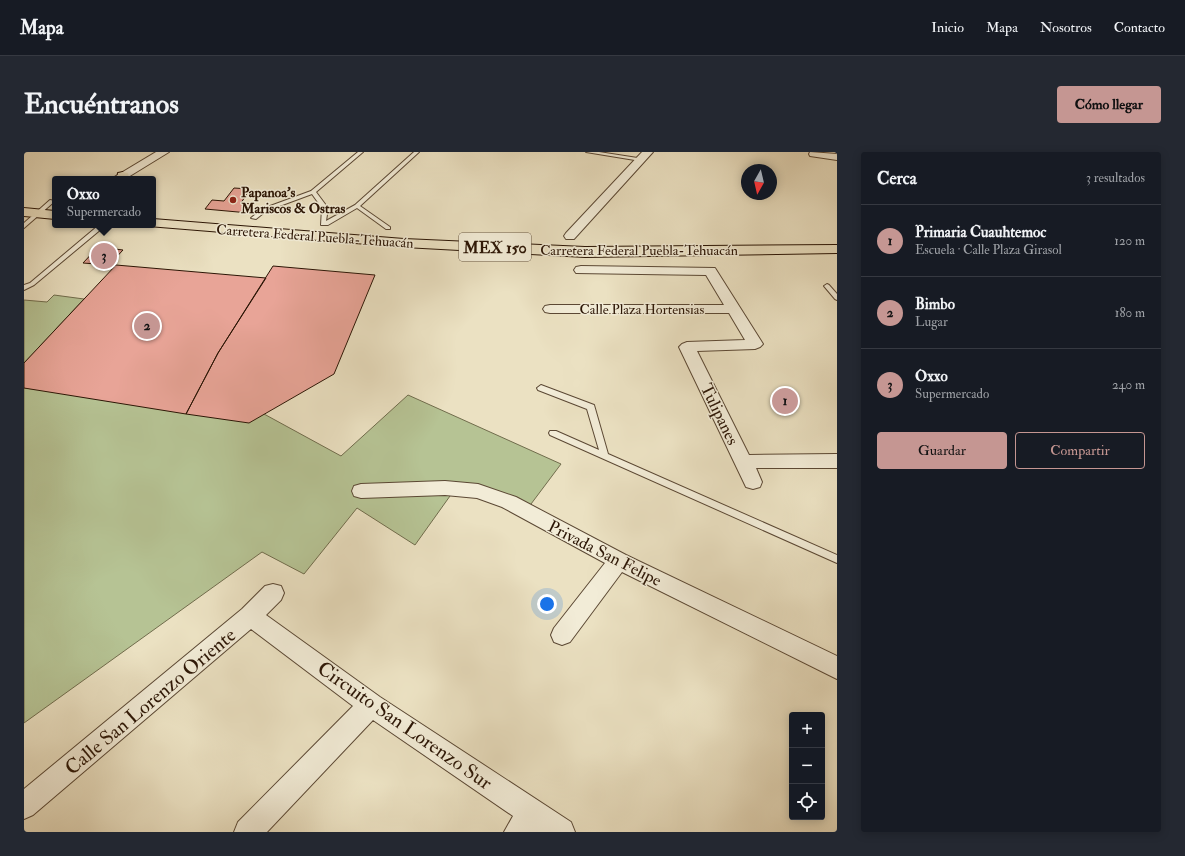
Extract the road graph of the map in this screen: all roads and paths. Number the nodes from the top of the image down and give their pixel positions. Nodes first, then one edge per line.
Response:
1 (164, 152) edge
2 (361, 152) edge
3 (417, 152) edge
4 (588, 152) edge
5 (814, 154) dead end
6 (644, 156) edge
7 (837, 157) edge
8 (124, 176) edge
9 (312, 192) junction
10 (31, 199) dead end
11 (52, 201) edge
12 (52, 202) edge
13 (357, 206) junction
14 (156, 210) edge
15 (31, 213) edge
16 (52, 215) edge
17 (254, 218) junction
18 (156, 223) edge
19 (325, 224) junction
20 (24, 226) edge
21 (99, 228) edge
22 (395, 228) joint
23 (555, 236) dead end
24 (570, 236) junction
25 (586, 236) dead end
26 (674, 237) dead end
27 (837, 238) edge
28 (837, 250) edge
29 (581, 270) dead end
30 (837, 286) edge
31 (24, 288) edge
32 (837, 298) edge
33 (550, 309) dead end
34 (734, 309) junction
35 (541, 388) dead end
36 (553, 433) dead end
37 (604, 454) junction
38 (837, 461) edge
39 (743, 462) junction
40 (753, 482) dead end
41 (361, 491) dead end
42 (837, 559) edge
43 (619, 561) junction
44 (273, 593) dead end
45 (250, 616) junction
46 (562, 635) dead end
47 (837, 668) edge
48 (371, 705) junction
49 (24, 806) edge
50 (525, 822) edge
51 (248, 832) edge
52 (561, 832) edge

1 - 8 street
2 - 9 lane
3 - 13 lane
4 - 6 lane
5 - 7 street
6 - 24 street
9 - 17 lane
9 - 19 lane
10 - 11 main road
12 - 15 lane
13 - 19 lane
13 - 22 lane
14 - 17 main road, Carretera Federal Puebla-Tehuacán
15 - 16 main road
15 - 20 lane
17 - 19 main road, Carretera Federal Puebla-Tehuacán
18 - 28 main road, Carretera Federal Puebla-Tehuacán / MEX 150
19 - 22 main road, Carretera Federal Puebla-Tehuacán
21 - 31 lane
23 - 24 main road, Carretera Federal Puebla-Tehuacán / MEX 150
24 - 25 main road, Carretera Federal Puebla-Tehuacán / MEX 150
26 - 27 main road, Carretera Federal Puebla-Tehuacán
29 - 34 street
30 - 32 lane
33 - 34 street, Calle Plaza Hortensias
34 - 39 street, Tulipanes
35 - 37 lane
36 - 37 lane
37 - 42 lane
38 - 39 street
39 - 40 street, Tulipanes
41 - 43 street, Privada San Felipe
43 - 46 street
43 - 47 street, Privada San Felipe
44 - 45 street, Calle San Lorenzo Oriente
45 - 48 street, Circuito San Lorenzo Sur
45 - 49 street, Calle San Lorenzo Oriente
48 - 50 street, Circuito San Lorenzo Sur
48 - 51 street
50 - 52 street, Circuito San Lorenzo Sur

